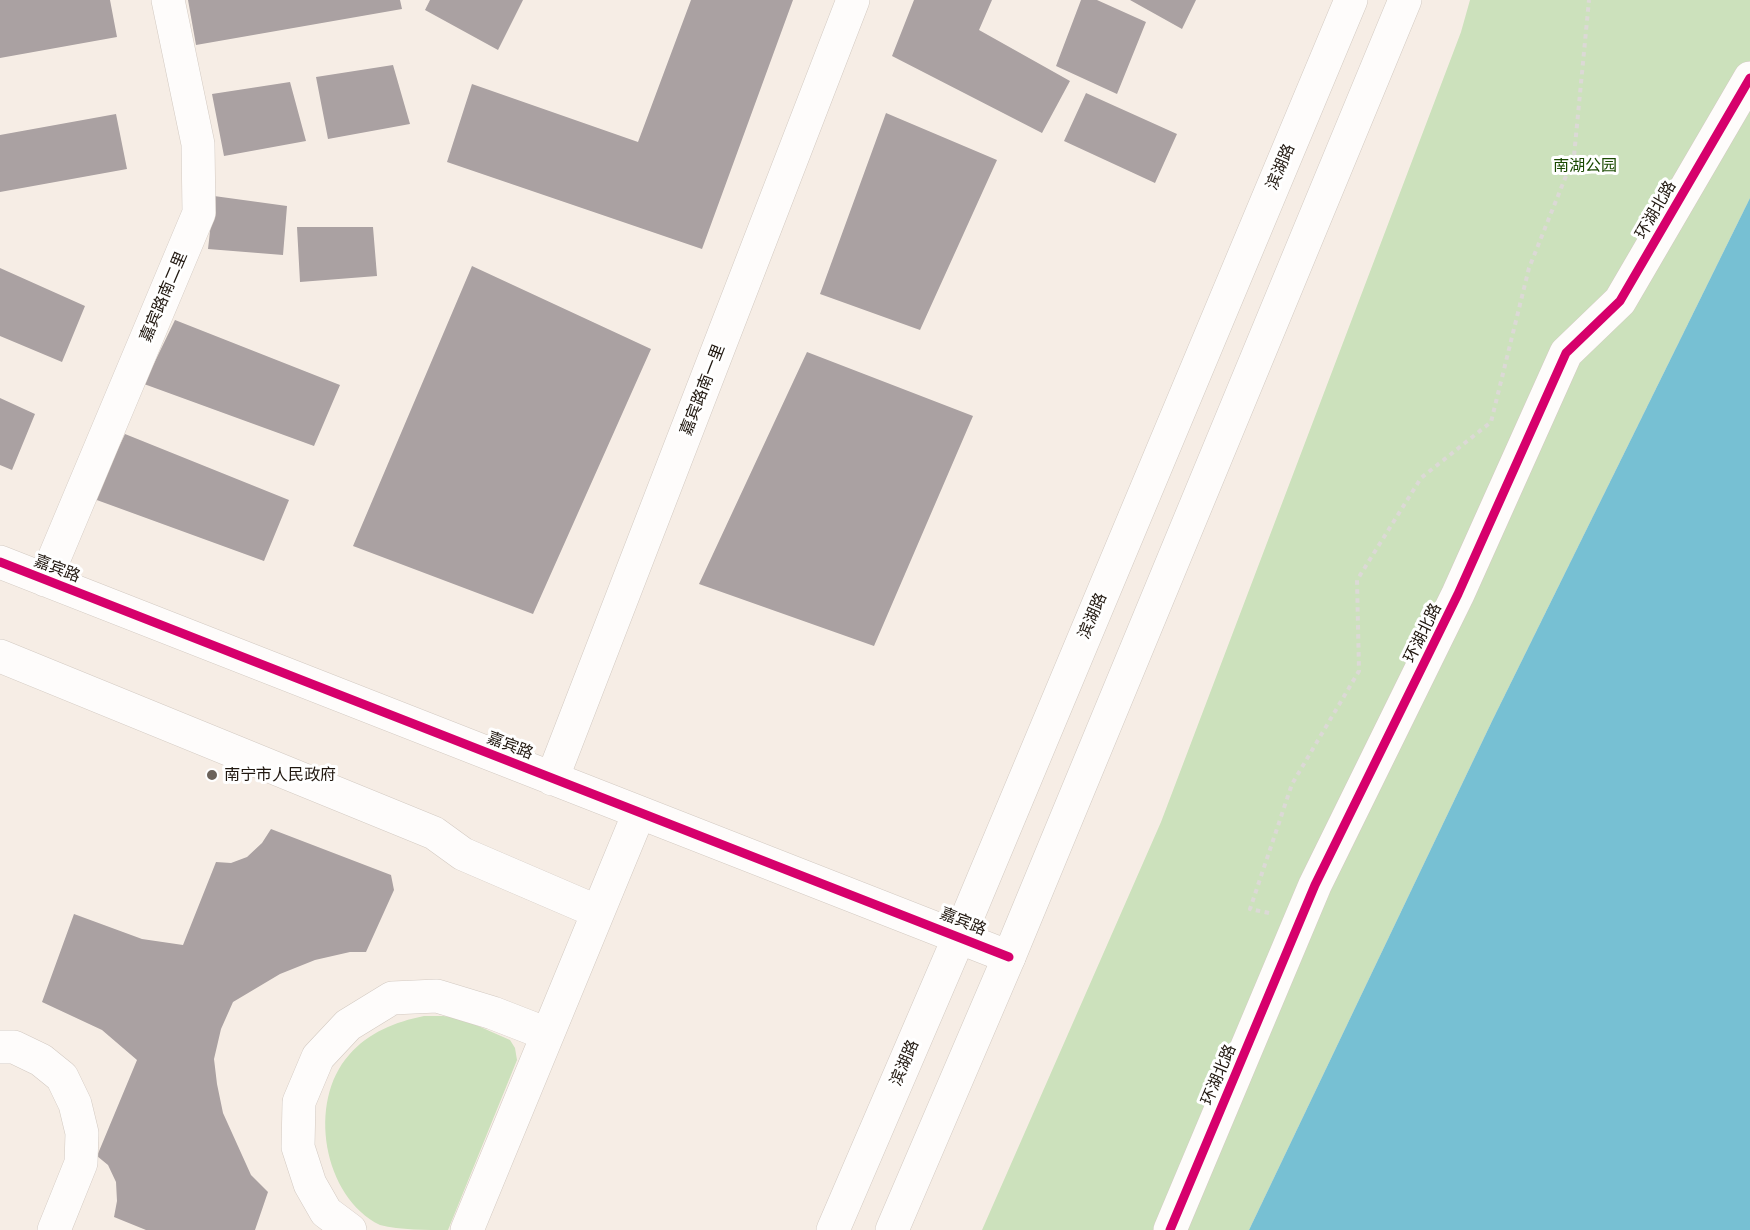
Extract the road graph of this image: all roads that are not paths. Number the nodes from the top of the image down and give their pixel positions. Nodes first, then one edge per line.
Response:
1 (168, 0) edge
2 (853, 0) edge
3 (1351, 0) edge
4 (1405, 0) edge
5 (1750, 78) edge
6 (0, 562) edge
7 (45, 580) junction
8 (0, 656) edge
9 (552, 779) junction
10 (639, 813) junction
11 (598, 912) junction
12 (959, 937) junction
13 (1009, 957) junction
14 (547, 1034) junction
15 (0, 1047) edge
16 (54, 1230) edge
17 (350, 1230) edge
18 (467, 1230) edge
19 (833, 1230) edge
20 (892, 1230) edge
21 (1170, 1230) edge

1 - 7 street, 嘉宾路南二里
2 - 9 street, 嘉宾路南一里
3 - 12 street, 滨湖路
4 - 13 street
5 - 21 street, 环湖北路
6 - 7 street, 嘉宾路
7 - 9 street, 嘉宾路
8 - 11 street
9 - 10 street, 嘉宾路
10 - 11 street
10 - 12 street, 嘉宾路
11 - 14 street
12 - 13 street, 嘉宾路
12 - 19 street, 滨湖路
13 - 20 street
14 - 17 street
14 - 18 street
15 - 16 street

